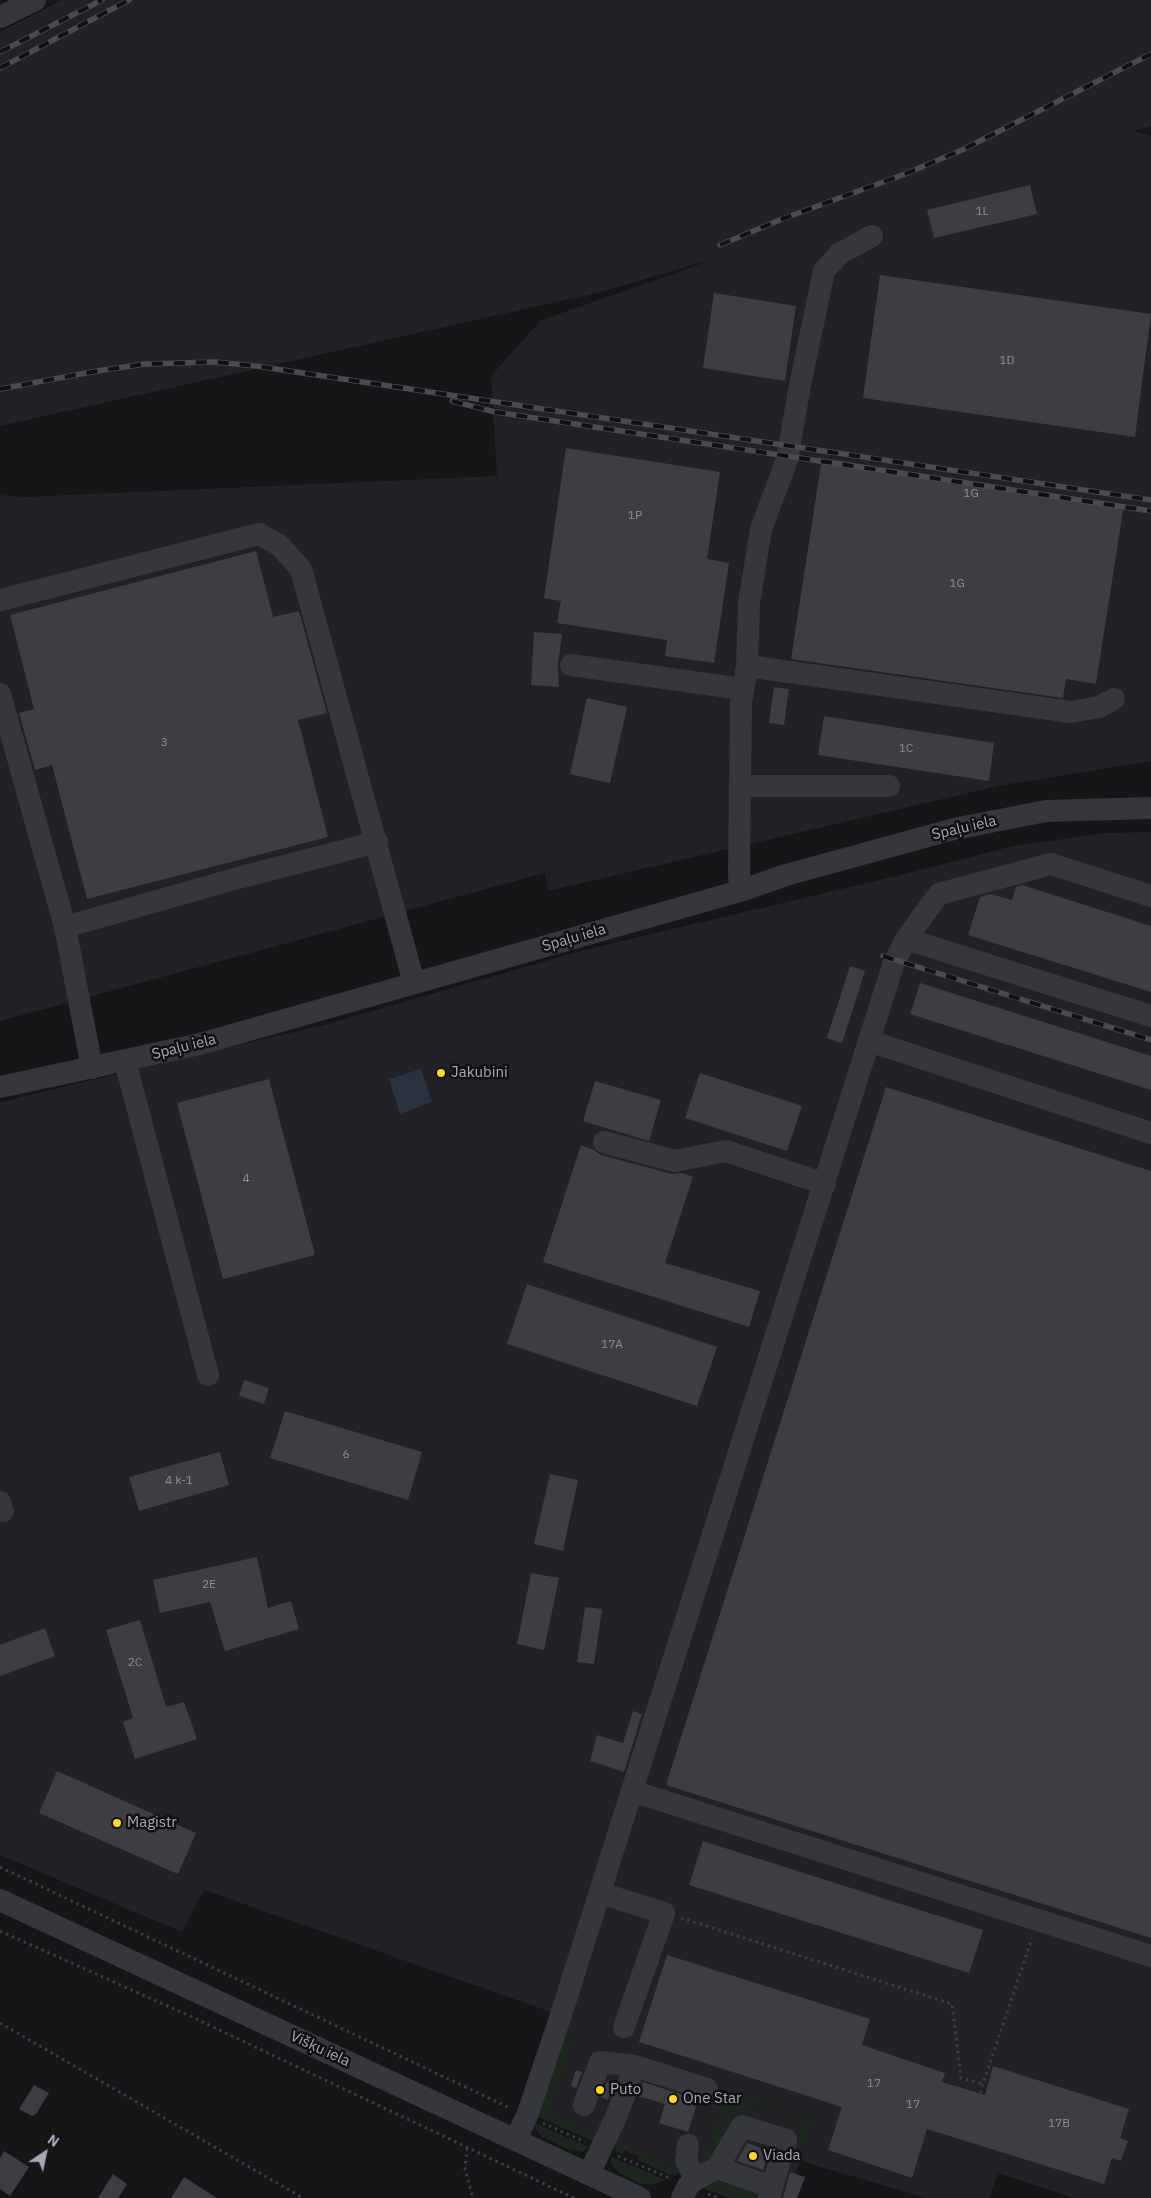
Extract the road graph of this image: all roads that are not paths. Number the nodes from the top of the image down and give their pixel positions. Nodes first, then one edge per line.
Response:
1 (35, 0) edge
2 (0, 17) edge
3 (872, 236) dead end
4 (0, 600) edge
5 (571, 665) dead end
6 (747, 666) junction
7 (743, 689) junction
8 (0, 694) edge
9 (1114, 699) dead end
10 (740, 786) junction
11 (889, 786) dead end
12 (1151, 808) edge
13 (377, 842) junction
14 (740, 891) junction
15 (1151, 896) edge
16 (65, 928) junction
17 (906, 939) junction
18 (414, 983) junction
19 (1151, 1016) edge
20 (869, 1041) junction
21 (125, 1061) junction
22 (92, 1068) junction
23 (0, 1087) edge
24 (1151, 1133) edge
25 (604, 1142) dead end
26 (825, 1184) junction
27 (208, 1375) dead end
28 (632, 1791) junction
29 (600, 1893) junction
30 (0, 1900) edge
31 (1151, 1956) edge
32 (624, 2027) dead end
33 (635, 2066) junction
34 (707, 2089) dead end
35 (584, 2105) dead end
36 (515, 2140) junction
37 (688, 2145) dead end
38 (717, 2168) junction
39 (588, 2174) junction
40 (688, 2188) edge
41 (771, 2192) edge
42 (640, 2198) edge

1 - 2 street
3 - 6 street
4 - 13 street
5 - 7 street
6 - 7 street
6 - 9 street
7 - 10 street
8 - 16 street
10 - 11 street
10 - 14 street
12 - 14 street, Spaļu iela
13 - 16 street
13 - 18 street
14 - 18 street, Spaļu iela
15 - 17 street
16 - 22 street
17 - 19 street
17 - 20 street
18 - 21 street, Spaļu iela
20 - 24 street
20 - 26 street
21 - 22 street, Spaļu iela
21 - 27 street
22 - 23 street, Spaļu iela
25 - 26 street
26 - 28 street
28 - 29 street
28 - 31 street
29 - 32 street
29 - 36 street
30 - 36 street, Višķu iela
33 - 34 street
33 - 35 street
33 - 39 street
36 - 39 street, Višķu iela
37 - 40 street
38 - 40 street
38 - 41 street
38 - 41 street
39 - 42 street, Višķu iela

